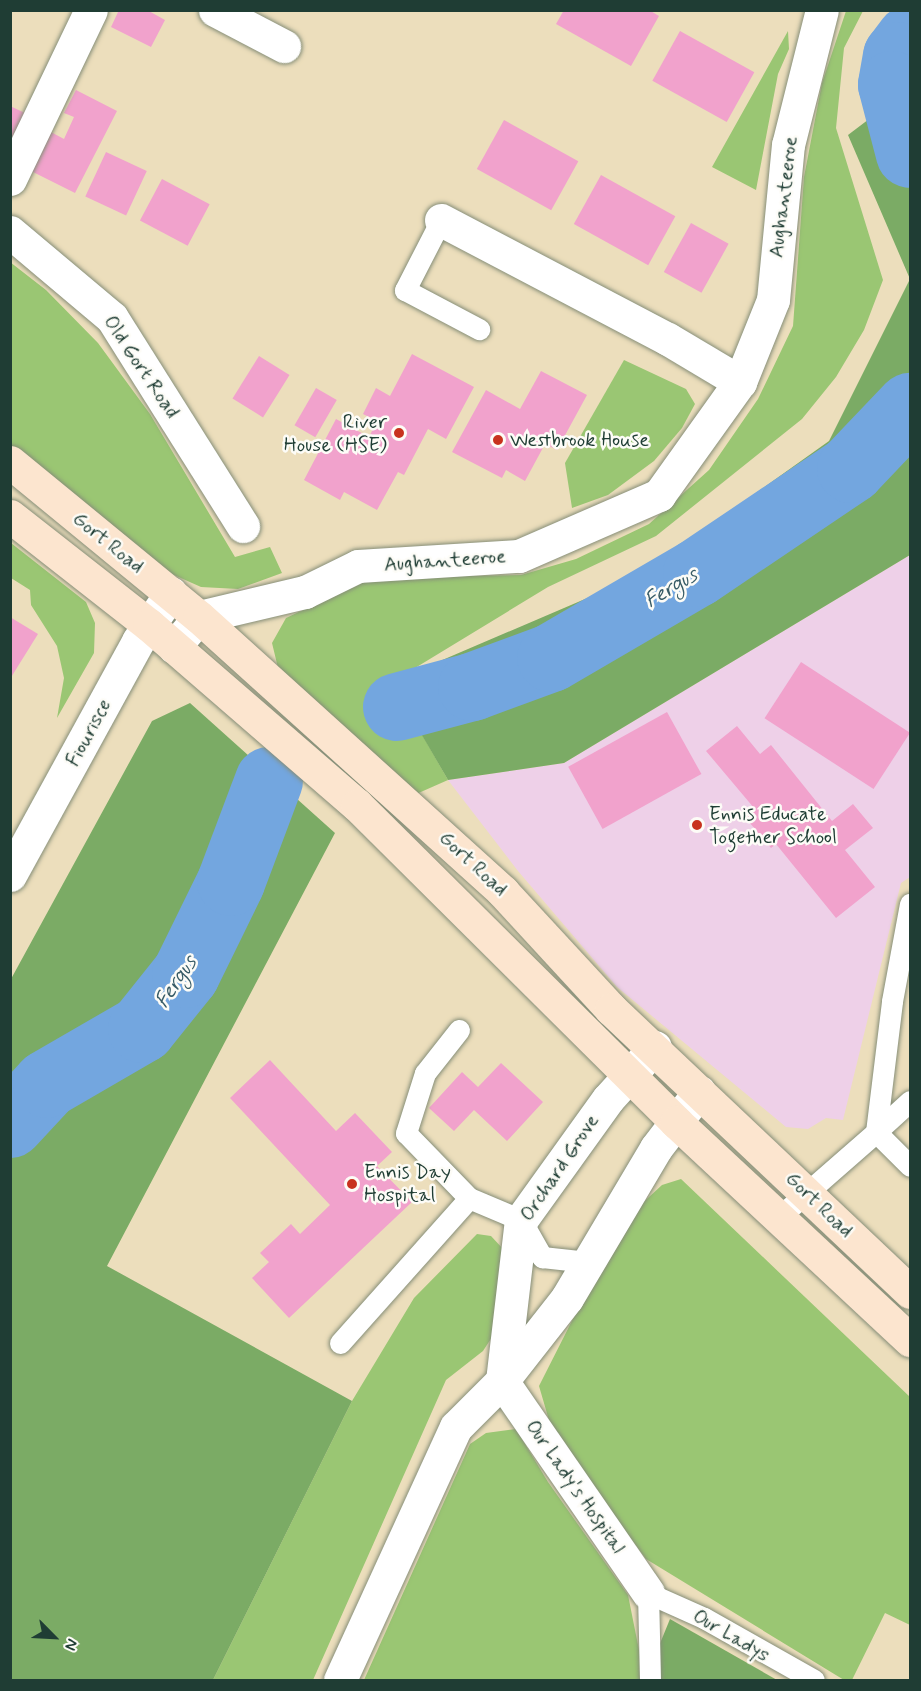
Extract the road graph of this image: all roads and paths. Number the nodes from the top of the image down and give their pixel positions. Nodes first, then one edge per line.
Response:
1 (91, 10) edge
2 (215, 10) edge
3 (822, 10) edge
4 (284, 46) dead end
5 (10, 179) edge
6 (441, 220) joint
7 (10, 232) edge
8 (479, 329) dead end
9 (740, 382) junction
10 (10, 462) edge
11 (10, 516) edge
12 (243, 526) dead end
13 (171, 593) junction
14 (199, 617) junction
15 (149, 625) junction
16 (174, 647) junction
17 (10, 875) edge
18 (910, 904) edge
19 (459, 1030) dead end
20 (655, 1047) junction
21 (631, 1073) junction
22 (699, 1092) junction
23 (910, 1101) edge
24 (676, 1122) junction
25 (876, 1132) junction
26 (910, 1166) edge
27 (807, 1192) junction
28 (469, 1198) junction
29 (779, 1217) junction
30 (521, 1220) junction
31 (588, 1262) junction
32 (910, 1293) edge
33 (910, 1340) edge
34 (340, 1343) dead end
35 (502, 1381) junction
36 (648, 1593) junction
37 (340, 1680) edge
38 (650, 1680) edge
39 (814, 1680) edge

1 - 5 street
2 - 4 street
3 - 9 street, Aughanteeroe
6 - 8 lane
6 - 9 street
7 - 12 street, Old Gort Road
9 - 14 street, Aughanteeroe
10 - 13 main road, Gort Road
11 - 15 main road, Gort Road
13 - 14 main road, Gort Road
13 - 15 street, Fiourisce
14 - 16 street
14 - 20 main road, Gort Road
15 - 16 main road, Gort Road
15 - 17 street, Fiourisce
16 - 21 main road, Gort Road
18 - 25 lane
19 - 28 lane
20 - 21 street, Orchard Grove
20 - 22 main road, Gort Road
21 - 24 main road, Gort Road
21 - 30 street, Orchard Grove
22 - 24 street
22 - 27 main road, Gort Road
23 - 25 lane
24 - 29 main road, Gort Road
24 - 31 street
25 - 26 lane
25 - 27 lane
27 - 29 lane
27 - 32 main road, Gort Road
28 - 30 lane
28 - 34 lane
29 - 33 main road, Gort Road
30 - 31 lane
30 - 35 street, Orchard Grove
31 - 35 street
35 - 36 street, Our Lady's Hospital
35 - 37 street
36 - 38 lane
36 - 39 lane, Our Ladys

